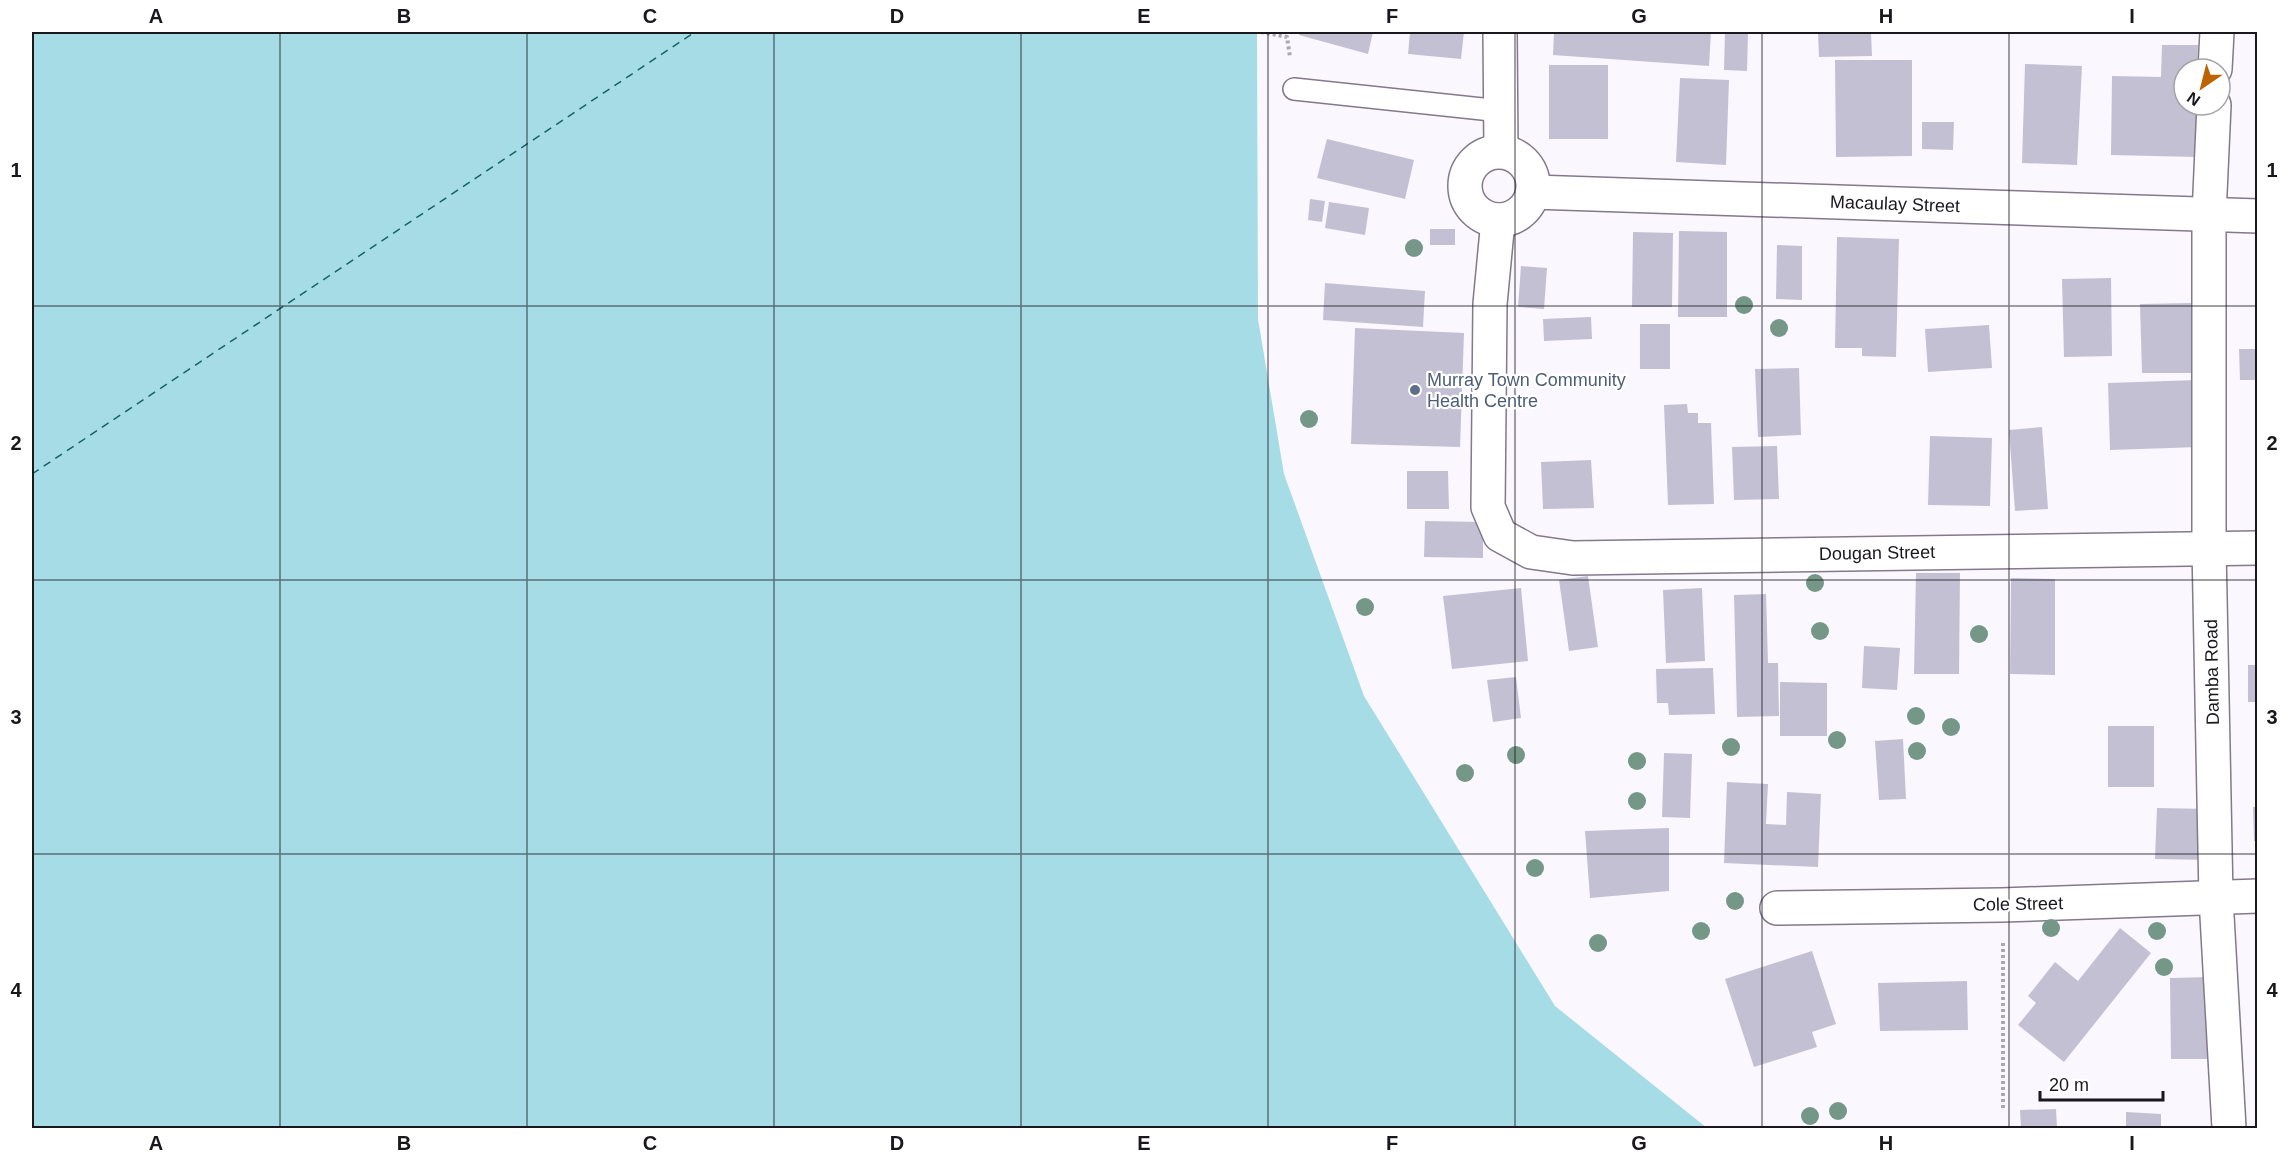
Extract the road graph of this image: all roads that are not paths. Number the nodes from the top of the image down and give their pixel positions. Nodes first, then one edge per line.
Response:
1 (1500, 32) edge
2 (2217, 32) edge
3 (2216, 57) edge
4 (1294, 89) road end
5 (1501, 111) junction
6 (2213, 117) edge
7 (1501, 151) junction
8 (1533, 192) junction
9 (2209, 215) junction
10 (2258, 216) edge
11 (1498, 220) junction
12 (2209, 547) junction
13 (2258, 548) edge
14 (2258, 896) edge
15 (2216, 898) junction
16 (1778, 908) dead end
17 (2229, 1128) edge

1 - 5 street
2 - 3 street
4 - 5 lane
5 - 7 street
6 - 9 street, Damba Road
7 - 8 street
7 - 11 street
8 - 9 street, Macaulay Street
8 - 11 street
9 - 10 street, Macaulay Street
9 - 12 street, Damba Road
11 - 12 street, Dougan Street
12 - 13 street, Dougan Street
12 - 15 street, Damba Road
14 - 15 street, Cole Street
15 - 16 street, Cole Street
15 - 17 street, Damba Road

